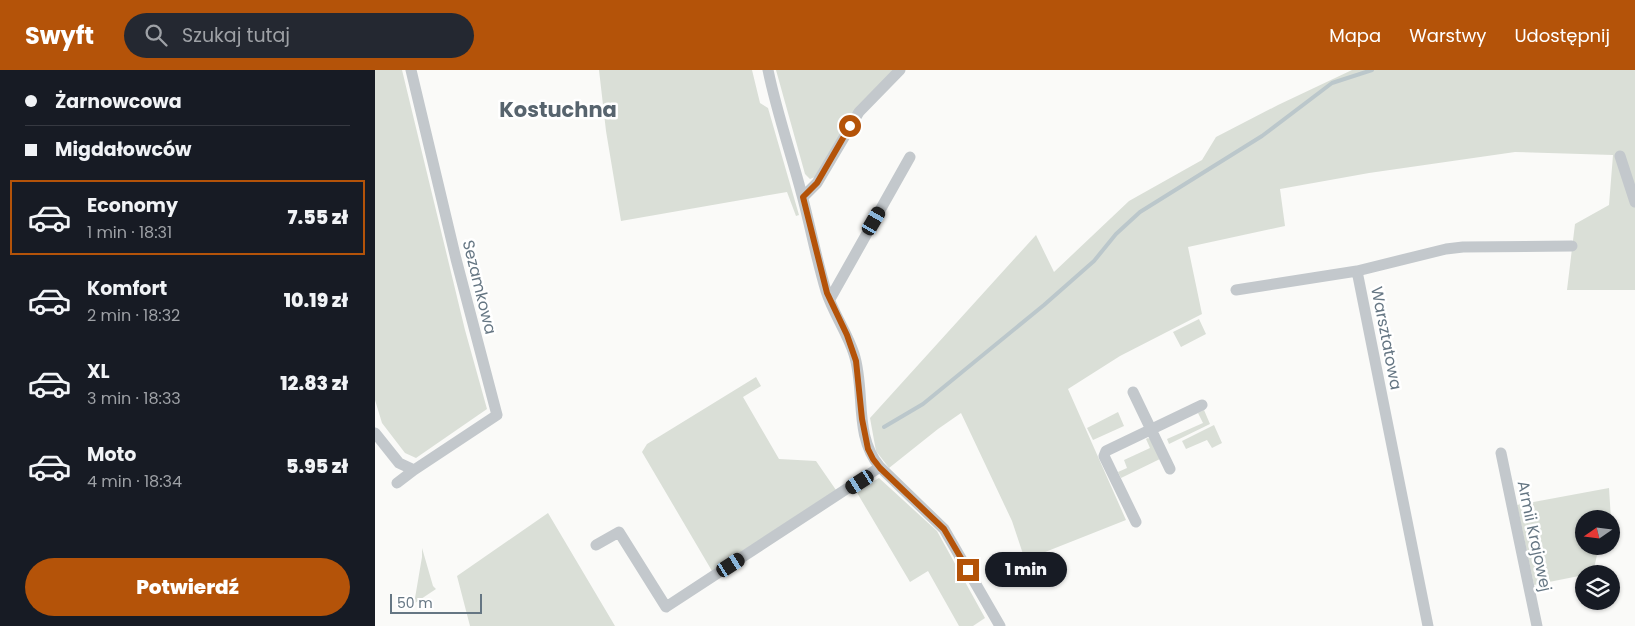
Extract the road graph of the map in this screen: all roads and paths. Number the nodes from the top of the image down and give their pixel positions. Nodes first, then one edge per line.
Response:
1 (411, 70) edge
2 (768, 70) edge
3 (900, 70) edge
4 (1620, 156) dead end
5 (910, 157) dead end
6 (803, 197) junction
7 (1635, 202) edge
8 (1573, 246) dead end
9 (1357, 270) junction
10 (1236, 290) dead end
11 (830, 299) junction
12 (1133, 392) dead end
13 (1203, 405) dead end
14 (1151, 429) junction
15 (375, 433) edge
16 (1501, 453) dead end
17 (880, 468) junction
18 (1170, 469) dead end
19 (414, 470) junction
20 (397, 483) dead end
21 (1136, 522) dead end
22 (596, 544) dead end
23 (1000, 626) edge
24 (1428, 626) edge
25 (1537, 626) edge

1 - 19 street, Sezamkowa
2 - 6 street
3 - 6 street
4 - 7 street
5 - 11 street
6 - 11 street
8 - 9 street, Warsztatowa
9 - 10 street
9 - 24 street, Warsztatowa
11 - 17 street
12 - 14 street
13 - 14 street
14 - 18 street
14 - 21 street
15 - 19 street
16 - 25 street, Armii Krajowej
17 - 22 street
17 - 23 street
19 - 20 street, Sezamkowa

